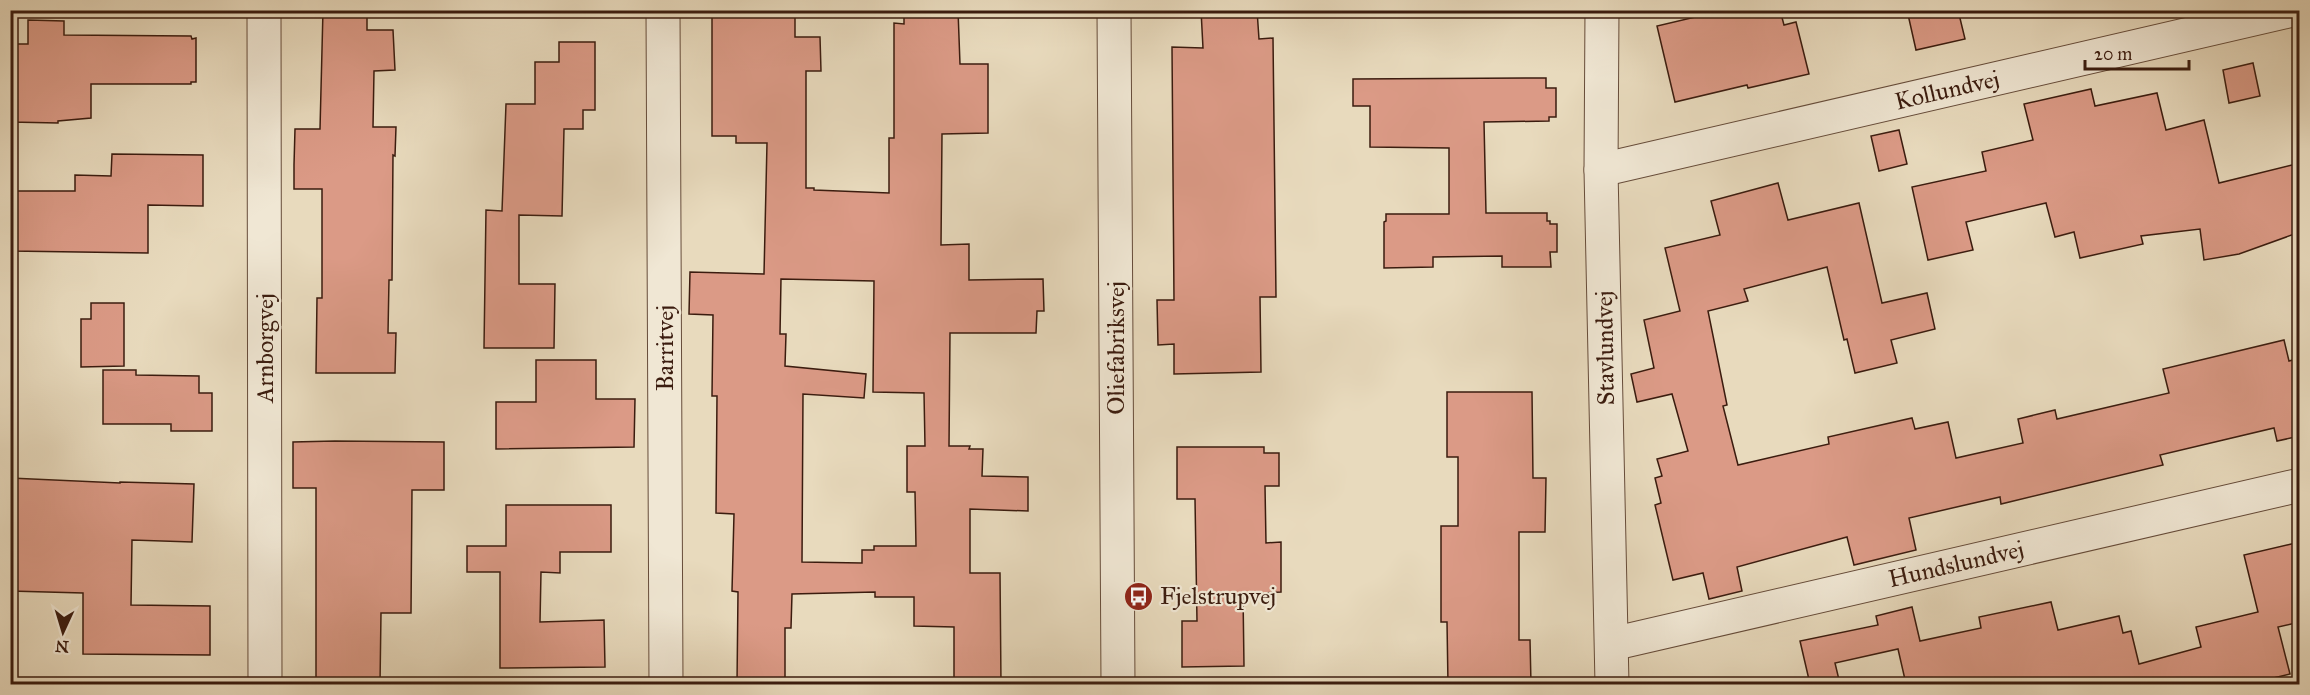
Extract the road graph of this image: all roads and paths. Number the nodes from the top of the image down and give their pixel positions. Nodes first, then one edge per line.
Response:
1 (264, 10) edge
2 (663, 10) edge
3 (1114, 10) edge
4 (1602, 10) edge
5 (2293, 10) edge
6 (1602, 170) junction
7 (2300, 485) edge
8 (1612, 644) junction
9 (265, 684) edge
10 (666, 684) edge
11 (1118, 684) edge
12 (1612, 684) edge

1 - 9 street, Arnborgvej
2 - 10 street, Barritvej
3 - 11 street, Oliefabriksvej
4 - 6 street, Stavlundvej
5 - 6 street, Kollundvej
6 - 8 street, Stavlundvej
7 - 8 street, Hundslundvej
8 - 12 street, Stavlundvej

